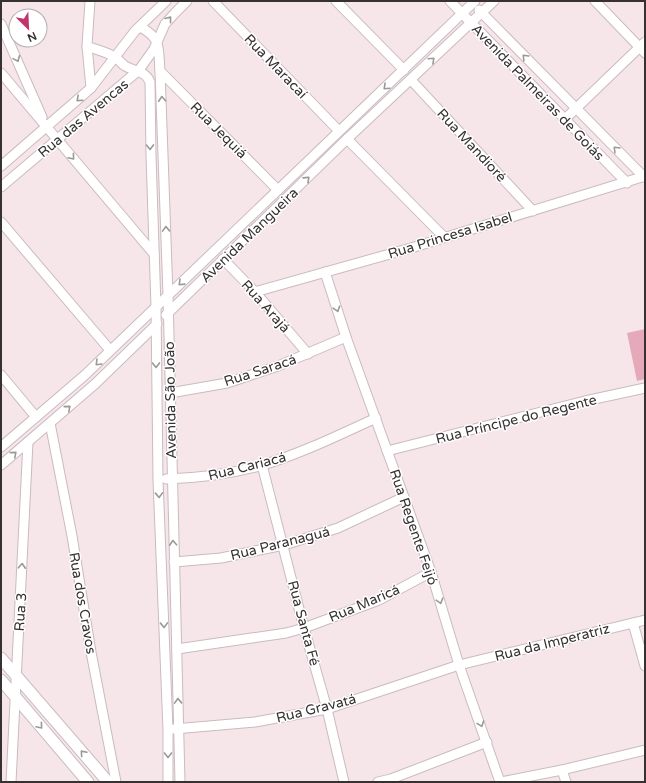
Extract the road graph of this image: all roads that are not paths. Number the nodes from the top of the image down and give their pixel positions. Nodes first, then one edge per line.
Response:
1 (90, 1) edge
2 (166, 1) edge
3 (187, 1) edge
4 (213, 1) edge
5 (336, 1) edge
6 (450, 1) edge
7 (494, 1) edge
8 (595, 1) edge
9 (472, 2) edge
10 (482, 13) junction
11 (462, 14) junction
12 (471, 23) junction
13 (1, 24) edge
14 (140, 27) junction
15 (158, 42) junction
16 (87, 46) junction
17 (643, 48) edge
18 (115, 57) junction
19 (139, 70) junction
20 (404, 70) junction
21 (160, 71) junction
22 (1, 73) edge
23 (411, 80) junction
24 (91, 88) junction
25 (576, 109) junction
26 (565, 119) junction
27 (46, 127) junction
28 (339, 131) junction
29 (347, 139) junction
30 (57, 140) junction
31 (8, 160) junction
32 (1, 166) edge
33 (17, 173) junction
34 (644, 177) edge
35 (627, 183) junction
36 (1, 187) edge
37 (278, 190) junction
38 (533, 210) junction
39 (1, 222) edge
40 (444, 237) junction
41 (154, 254) junction
42 (223, 259) junction
43 (325, 272) junction
44 (255, 292) junction
45 (168, 296) junction
46 (156, 307) junction
47 (169, 313) junction
48 (156, 326) junction
49 (346, 337) junction
50 (110, 350) junction
51 (308, 354) junction
52 (1, 375) edge
53 (645, 388) edge
54 (170, 393) junction
55 (36, 417) junction
56 (376, 418) junction
57 (50, 423) junction
58 (28, 442) junction
59 (1, 447) edge
60 (387, 450) junction
61 (1, 465) edge
62 (262, 465) junction
63 (172, 479) junction
64 (158, 480) junction
65 (404, 497) junction
66 (284, 545) junction
67 (174, 562) junction
68 (431, 572) junction
69 (645, 620) edge
70 (633, 623) junction
71 (304, 628) junction
72 (177, 649) junction
73 (1, 658) edge
74 (460, 665) junction
75 (645, 666) edge
76 (15, 675) junction
77 (1, 680) edge
78 (15, 696) junction
79 (327, 709) junction
80 (179, 729) junction
81 (168, 730) junction
82 (487, 742) junction
83 (645, 750) edge
84 (562, 770) junction
85 (11, 782) edge
86 (88, 782) edge
87 (108, 782) edge
88 (116, 782) edge
89 (168, 782) edge
90 (180, 782) edge
91 (344, 782) edge
92 (378, 782) edge
93 (501, 782) edge
94 (566, 782) edge

1 - 16 street
2 - 14 street, Rua das Avencas
15 -> 3 street
4 - 28 street, Rua Maracaí
5 - 20 street
6 - 11 street, Avenida Palmeiras de Goiás
7 - 10 street, Avenida Mangueira
8 - 17 street
9 - 10 street, Avenida Palmeiras de Goiás
9 - 11 street, Avenida Mangueira
10 - 12 street, Avenida Mangueira
25 -> 10 street, Avenida Palmeiras de Goiás
11 - 12 street, Avenida Palmeiras de Goiás
11 - 20 street, Avenida Mangueira
23 -> 12 street, Avenida Mangueira
12 - 26 street, Avenida Palmeiras de Goiás
13 -> 27 street
14 - 15 street
14 - 18 street, Rua das Avencas
15 - 19 street, Rua das Avencas
15 - 21 street, Avenida São João
16 - 18 street
16 - 24 street
17 - 25 street
18 - 19 street
18 - 24 street, Rua das Avencas
19 - 30 street, Rua das Avencas
19 -> 41 street, Avenida São João
20 -> 28 street, Avenida Mangueira
21 - 37 street, Rua Jequiá
45 -> 21 street, Avenida São João
22 - 27 street
23 - 29 street, Avenida Mangueira
23 - 38 street, Rua Mandioré
24 -> 27 street, Rua das Avencas
25 - 26 street
34 -> 25 street, Avenida Palmeiras de Goiás
26 - 35 street, Avenida Palmeiras de Goiás
27 - 30 street
27 - 31 street, Rua das Avencas
28 - 37 street, Avenida Mangueira
29 - 40 street
42 -> 29 street, Avenida Mangueira
30 - 33 street, Rua das Avencas
30 -> 41 street
31 - 32 street, Rua das Avencas
31 - 33 street
33 - 36 street, Rua das Avencas
34 - 35 street, Rua Princesa Isabel
35 - 38 street, Rua Princesa Isabel
37 -> 45 street, Avenida Mangueira
38 - 40 street, Rua Princesa Isabel
39 - 50 street
40 - 43 street, Rua Princesa Isabel
41 - 46 street, Avenida São João
42 - 44 street, Rua Arajá
42 - 47 street, Avenida Mangueira
43 - 44 street, Rua Princesa Isabel
43 -> 49 street, Rua Regente Feijó
44 - 51 street, Rua Arajá
45 - 46 street, Avenida Mangueira
45 - 47 street, Avenida São João
46 - 48 street, Avenida São João
46 - 50 street, Avenida Mangueira
47 - 48 street, Avenida Mangueira
47 - 54 street, Avenida São João
57 -> 48 street, Avenida Mangueira
48 -> 64 street, Avenida São João
49 - 51 street, Rua Saracá
49 - 56 street, Rua Regente Feijó
50 -> 55 street, Avenida Mangueira
51 - 54 street, Rua Saracá
52 - 55 street
53 - 60 street, Rua Príncipe do Regente
54 - 63 street, Avenida São João
55 - 59 street, Avenida Mangueira
56 - 60 street, Rua Regente Feijó
56 - 62 street, Rua Cariacá
57 - 58 street, Avenida Mangueira
57 - 88 street, Rua dos Cravos
61 -> 58 street, Avenida Mangueira
76 -> 58 street, Rua 3
60 - 65 street, Rua Regente Feijó
62 - 63 street, Rua Cariacá
62 - 66 street, Rua Santa Fé
63 - 64 street, Rua Cariacá
67 -> 63 street, Avenida São João
64 -> 81 street, Avenida São João
65 - 66 street, Rua Paranaguá
65 - 68 street, Rua Regente Feijó
66 - 67 street, Rua Paranaguá
66 - 71 street, Rua Santa Fé
67 - 72 street, Avenida São João
68 - 71 street, Rua Maricá
68 -> 74 street, Rua Regente Feijó
69 - 70 street, Rua da Imperatriz
70 - 74 street, Rua da Imperatriz
70 - 75 street
71 - 72 street, Rua Maricá
71 - 79 street, Rua Santa Fé
80 -> 72 street, Avenida São João
73 - 76 main road
74 - 79 street, Rua Gravatá
74 -> 82 street, Rua Regente Feijó
76 - 78 street, Rua 3
87 -> 76 main road
77 - 78 main road
78 - 85 street, Rua 3
78 -> 86 main road
79 - 80 street, Rua Gravatá
79 - 91 street, Rua Santa Fé
80 - 81 street, Rua Gravatá
80 - 90 street, Avenida São João
81 -> 89 street, Avenida São João
82 - 92 street
82 - 93 street, Rua Regente Feijó
83 - 84 street
84 - 93 street
84 - 94 street

